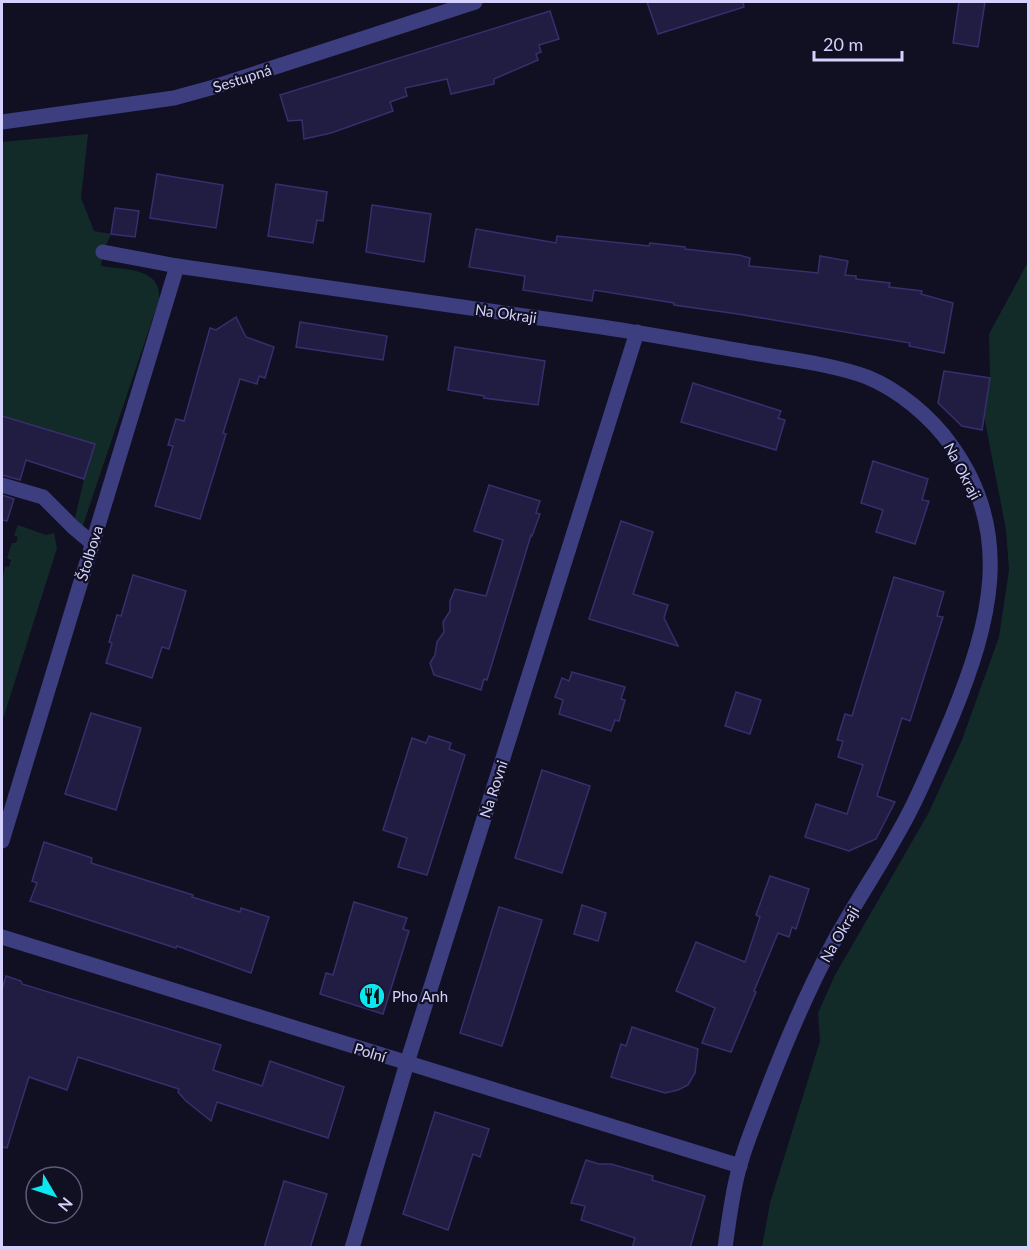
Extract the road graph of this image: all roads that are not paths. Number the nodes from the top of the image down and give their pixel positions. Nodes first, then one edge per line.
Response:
1 (475, 2) edge
2 (2, 122) edge
3 (104, 252) dead end
4 (177, 266) junction
5 (637, 332) junction
6 (2, 485) edge
7 (92, 543) junction
8 (2, 841) edge
9 (2, 937) edge
10 (407, 1063) junction
11 (740, 1166) junction
12 (351, 1248) edge
13 (725, 1248) edge

1 - 2 street, Sestupná
3 - 4 street, Na Okraji
4 - 5 street, Na Okraji
4 - 7 street, Štolbova
5 - 10 street, Na Rovni
5 - 11 street, Na Okraji
6 - 7 street
7 - 8 street, Štolbova
9 - 10 street, Polní
10 - 11 street, Polní
10 - 12 street, Na Rovni
11 - 13 street, Na Okraji

